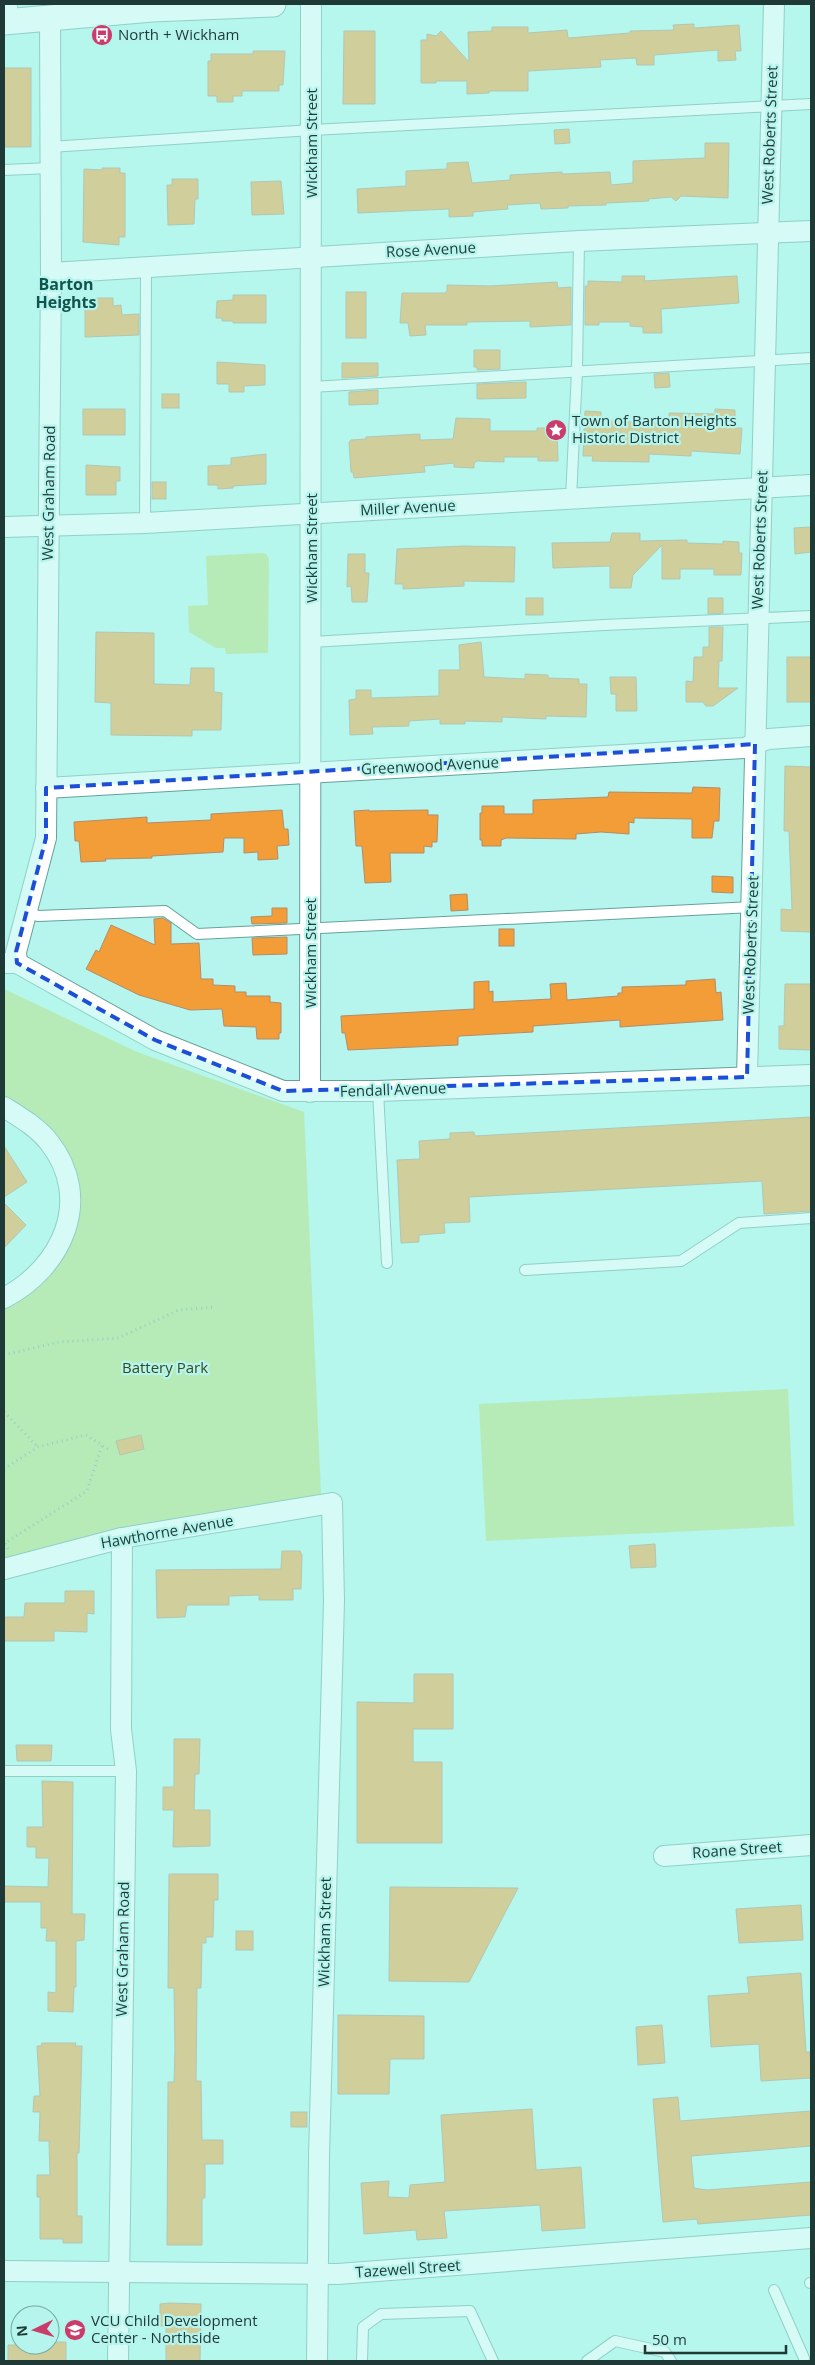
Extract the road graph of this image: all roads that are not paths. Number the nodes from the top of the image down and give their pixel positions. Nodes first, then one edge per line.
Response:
1 (242, 4) edge
2 (273, 4) edge
3 (311, 4) edge
4 (774, 4) edge
5 (198, 5) edge
6 (152, 6) edge
7 (6, 16) edge
8 (50, 19) junction
9 (811, 104) edge
10 (771, 106) junction
11 (312, 130) junction
12 (50, 147) junction
13 (51, 168) junction
14 (4, 170) edge
15 (811, 231) edge
16 (767, 233) junction
17 (579, 241) junction
18 (312, 258) junction
19 (146, 269) junction
20 (51, 273) junction
21 (811, 358) edge
22 (765, 360) junction
23 (577, 371) junction
24 (311, 387) junction
25 (811, 485) edge
26 (762, 488) junction
27 (571, 499) junction
28 (312, 513) junction
29 (145, 523) junction
30 (4, 527) edge
31 (48, 527) junction
32 (811, 616) edge
33 (757, 619) junction
34 (312, 642) junction
35 (811, 736) edge
36 (755, 744) junction
37 (312, 772) junction
38 (46, 788) junction
39 (753, 907) junction
40 (27, 912) junction
41 (311, 930) junction
42 (10, 963) edge
43 (811, 1075) edge
44 (747, 1077) junction
45 (378, 1091) junction
46 (310, 1092) junction
47 (4, 1107) edge
48 (811, 1218) edge
49 (387, 1263) dead end
50 (525, 1270) dead end
51 (4, 1298) edge
52 (332, 1504) joint
53 (122, 1538) junction
54 (7, 1562) edge
55 (4, 1771) edge
56 (126, 1771) junction
57 (811, 1845) edge
58 (664, 1856) dead end
59 (811, 2238) edge
60 (4, 2271) edge
61 (119, 2272) junction
62 (318, 2274) junction
63 (774, 2290) dead end
64 (804, 2358) dead end
65 (118, 2361) edge
66 (317, 2361) edge
67 (362, 2361) edge
68 (493, 2361) edge
69 (587, 2361) edge
70 (671, 2361) edge

1 - 2 street
1 - 5 street
3 - 11 street, Wickham Street
4 - 10 street, West Roberts Street
5 - 6 street
6 - 8 street
7 - 8 street
8 - 12 street, West Graham Road
9 - 10 lane
10 - 11 lane
10 - 16 street, West Roberts Street
11 - 12 lane
11 - 18 street, Wickham Street
12 - 13 street, West Graham Road
13 - 14 lane
13 - 20 street, West Graham Road
15 - 16 street, Rose Avenue
16 - 17 street, Rose Avenue
16 - 22 street, West Roberts Street
17 - 18 street, Rose Avenue
17 - 23 lane
18 - 19 street, Rose Avenue
18 - 24 street, Wickham Street
19 - 20 street, Rose Avenue
19 - 29 lane
20 - 31 street, West Graham Road
21 - 22 lane
22 - 23 lane
22 - 26 street, West Roberts Street
23 - 24 lane
23 - 27 lane
24 - 28 street, Wickham Street
25 - 26 street, Miller Avenue
26 - 27 street, Miller Avenue
26 - 33 street, West Roberts Street
27 - 28 street, Miller Avenue
28 - 29 street, Miller Avenue
28 - 34 street, Wickham Street
29 - 31 street, Miller Avenue
30 - 31 street, Miller Avenue
31 - 38 street, West Graham Road
32 - 33 lane
33 - 34 lane
33 - 36 street, West Roberts Street
34 - 37 street, Wickham Street
35 - 36 street, Greenwood Avenue
36 - 37 street, Greenwood Avenue
36 - 39 street, West Roberts Street
37 - 38 street, Greenwood Avenue
37 - 41 street, Wickham Street
38 - 40 street, West Graham Road
39 - 41 lane
39 - 44 street, West Roberts Street
40 - 41 lane
40 - 42 street, West Graham Road
41 - 46 street, Wickham Street
42 - 46 street, Fendall Avenue
43 - 44 street, Fendall Avenue
44 - 45 street, Fendall Avenue
45 - 46 street, Fendall Avenue
45 - 49 lane
47 - 51 street
48 - 50 lane
52 - 53 street, Hawthorne Avenue
52 - 62 street, Wickham Street
53 - 54 street, Hawthorne Avenue
53 - 56 street, West Graham Road
55 - 56 lane
56 - 61 street, West Graham Road
57 - 58 street, Roane Street
59 - 62 street, Tazewell Street
60 - 61 street, Tazewell Street
61 - 62 street, Tazewell Street
61 - 65 street, West Graham Road
62 - 66 street, Wickham Street
63 - 64 lane
67 - 68 lane
69 - 70 lane

